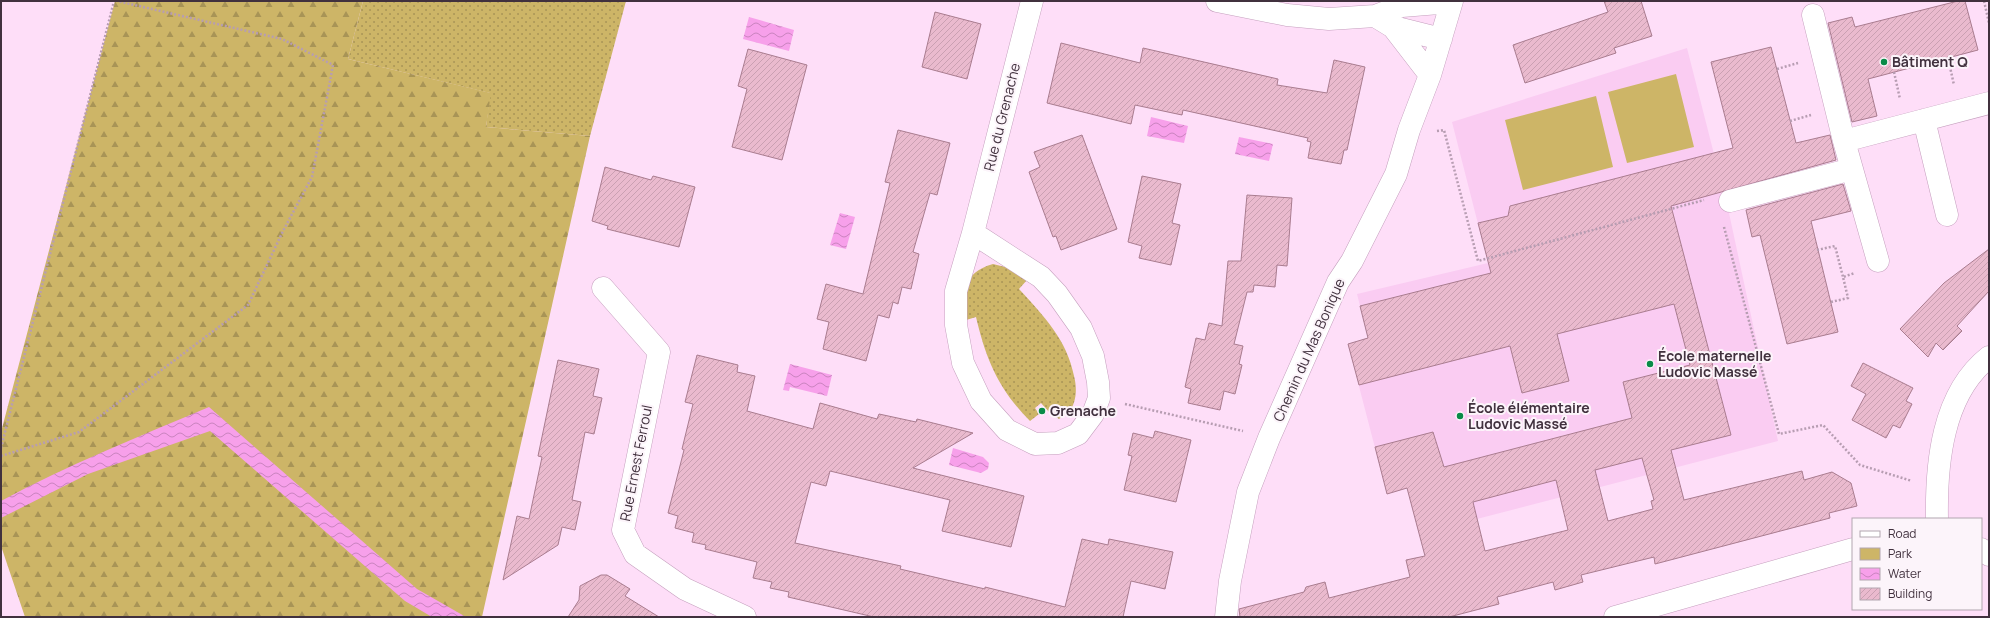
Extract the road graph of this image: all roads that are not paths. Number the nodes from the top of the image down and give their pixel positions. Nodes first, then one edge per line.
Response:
1 (1032, 1) edge
2 (1217, 1) edge
3 (1452, 2) edge
4 (1813, 15) dead end
5 (1374, 16) junction
6 (1393, 27) junction
7 (1441, 39) junction
8 (1430, 75) junction
9 (1989, 103) edge
10 (1924, 120) junction
11 (1844, 141) junction
12 (1852, 169) junction
13 (1720, 207) road end
14 (1947, 215) dead end
15 (973, 233) junction
16 (1878, 261) road end
17 (603, 288) dead end
18 (1989, 357) edge
19 (1937, 518) edge
20 (1852, 549) edge
21 (745, 617) edge
22 (1226, 617) edge
23 (1615, 617) edge

1 - 15 street, Rue du Grenache
2 - 5 street
3 - 5 street
3 - 7 street, Chemin du Mas Bonique
4 - 11 street
5 - 6 street
6 - 7 street
6 - 8 street
7 - 8 street, Chemin du Mas Bonique
8 - 22 street, Chemin du Mas Bonique
9 - 10 street
10 - 11 street
10 - 14 street
11 - 12 street
12 - 13 street
12 - 16 street
15 - 15 street, Rue du Grenache
17 - 21 street, Rue Ernest Ferroul
18 - 19 street
20 - 23 street

